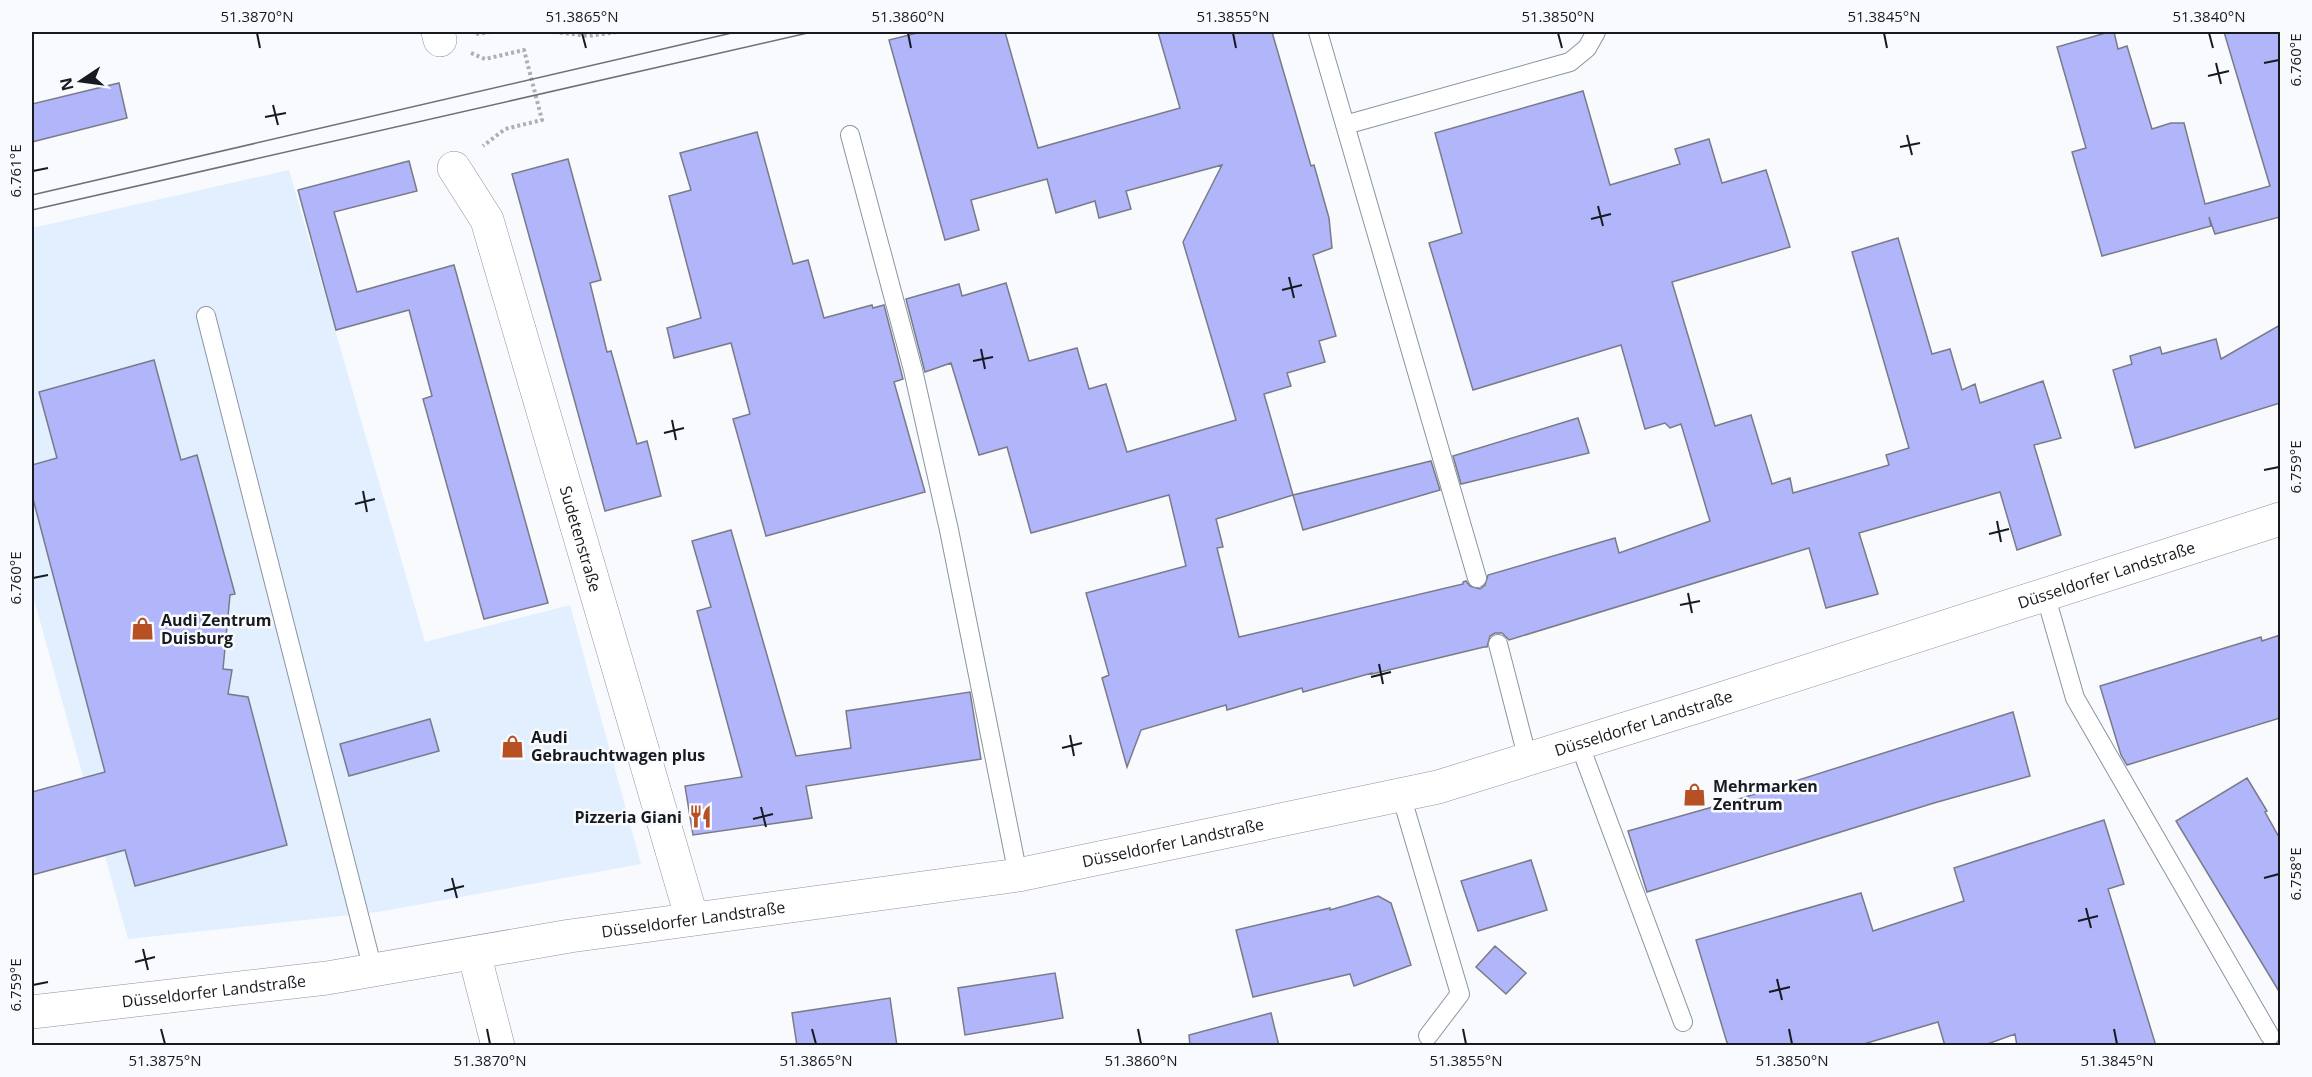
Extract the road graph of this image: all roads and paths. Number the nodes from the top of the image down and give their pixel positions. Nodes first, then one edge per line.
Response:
1 (554, 32) edge
2 (616, 32) edge
3 (1318, 32) edge
4 (1596, 32) edge
5 (485, 59) dead end
6 (1345, 124) junction
7 (505, 129) dead end
8 (850, 135) dead end
9 (454, 168) dead end
10 (206, 316) dead end
11 (2280, 519) edge
12 (1477, 578) dead end
13 (2045, 594) junction
14 (1498, 644) dead end
15 (1579, 743) junction
16 (1528, 760) junction
17 (1401, 795) junction
18 (1017, 875) junction
19 (692, 919) junction
20 (474, 953) junction
21 (373, 970) junction
22 (32, 1012) edge
23 (1683, 1022) dead end
24 (1428, 1036) dead end
25 (2270, 1036) dead end
26 (498, 1046) edge

1 - 2 path
3 - 6 lane
4 - 6 lane
5 - 7 path
6 - 12 lane
8 - 18 lane
9 - 19 main road, Sudetenstraße
10 - 21 lane
11 - 13 main road, Düsseldorfer Landstraße
13 - 15 main road, Düsseldorfer Landstraße
13 - 25 lane
14 - 16 lane
15 - 16 main road, Düsseldorfer Landstraße
15 - 23 lane
16 - 17 main road, Düsseldorfer Landstraße
17 - 18 main road, Düsseldorfer Landstraße
17 - 24 lane
18 - 19 main road, Düsseldorfer Landstraße
19 - 20 main road, Düsseldorfer Landstraße
20 - 21 main road, Düsseldorfer Landstraße
20 - 26 main road
21 - 22 main road, Düsseldorfer Landstraße

